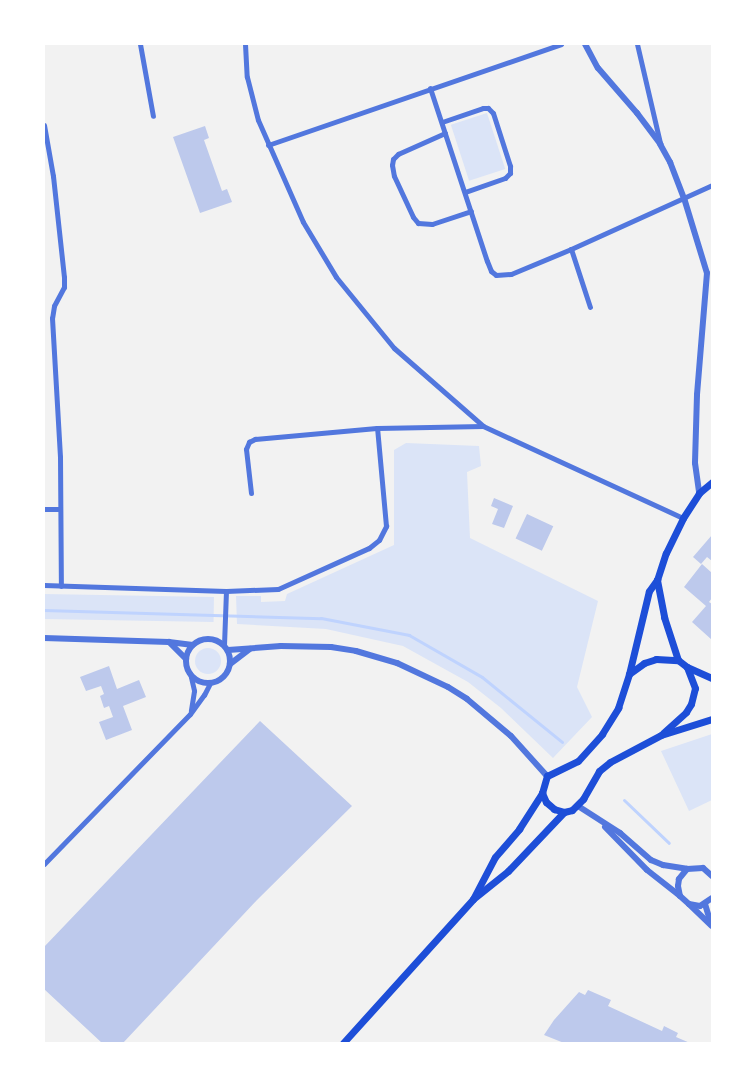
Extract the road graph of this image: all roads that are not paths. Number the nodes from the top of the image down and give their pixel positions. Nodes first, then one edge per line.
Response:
1 (140, 44) edge
2 (246, 44) edge
3 (561, 44) edge
4 (585, 44) edge
5 (637, 44) edge
6 (430, 88) junction
7 (153, 116) dead end
8 (442, 122) junction
9 (44, 125) edge
10 (445, 133) junction
11 (660, 144) junction
12 (268, 145) junction
13 (712, 185) edge
14 (464, 192) junction
15 (684, 198) junction
16 (471, 211) junction
17 (571, 249) junction
18 (707, 273) junction
19 (712, 279) edge
20 (590, 307) dead end
21 (483, 426) junction
22 (377, 428) junction
23 (712, 482) edge
24 (699, 493) junction
25 (251, 494) dead end
26 (44, 508) edge
27 (60, 509) junction
28 (683, 518) junction
29 (657, 580) junction
30 (44, 585) edge
31 (61, 586) junction
32 (226, 593) junction
33 (44, 638) edge
34 (169, 642) junction
35 (193, 645) junction
36 (226, 648) junction
37 (251, 648) junction
38 (186, 659) junction
39 (678, 660) junction
40 (230, 664) junction
41 (688, 667) junction
42 (190, 673) junction
43 (629, 674) junction
44 (712, 678) edge
45 (210, 683) junction
46 (190, 714) junction
47 (712, 719) edge
48 (661, 735) junction
49 (547, 776) junction
50 (542, 793) junction
51 (578, 806) junction
52 (564, 812) junction
53 (600, 822) junction
54 (44, 864) edge
55 (687, 870) junction
56 (712, 876) edge
57 (680, 896) junction
58 (712, 898) edge
59 (473, 899) junction
60 (689, 904) junction
61 (705, 904) junction
62 (712, 926) edge
63 (343, 1043) edge

1 - 7 street
2 - 12 street
3 - 6 street
4 - 11 street
5 - 11 street
6 - 8 street
6 - 12 street
8 - 10 street
8 - 14 street
9 - 27 street
10 - 14 street
10 - 16 street
11 - 15 street
12 - 21 street
13 - 15 street
14 - 16 street
15 - 17 street
15 - 18 street
16 - 17 street
17 - 20 street
18 - 19 street
18 - 24 street
21 - 22 street
21 - 28 street
22 - 25 street
22 - 32 street
23 - 24 main road
24 - 28 main road
26 - 27 street
27 - 31 street
28 - 29 main road
29 - 39 main road
29 - 43 main road
30 - 31 street
31 - 32 street
32 - 36 street
33 - 34 street
34 - 35 street
34 - 38 street
35 - 36 street
35 - 38 street
36 - 37 street
36 - 40 street
37 - 40 street
37 - 49 street
38 - 42 street
39 - 41 main road
39 - 43 main road
40 - 45 street
41 - 44 main road
41 - 48 main road
42 - 45 street
42 - 46 street
43 - 49 main road
45 - 46 street
46 - 54 street
47 - 48 main road
48 - 51 main road
49 - 50 main road
50 - 52 main road
50 - 59 main road
51 - 52 main road
51 - 53 street
52 - 59 main road
53 - 55 street
53 - 57 street
55 - 56 street
55 - 57 street
57 - 60 street
58 - 61 street
59 - 63 main road
60 - 61 street
60 - 62 street
61 - 62 street

